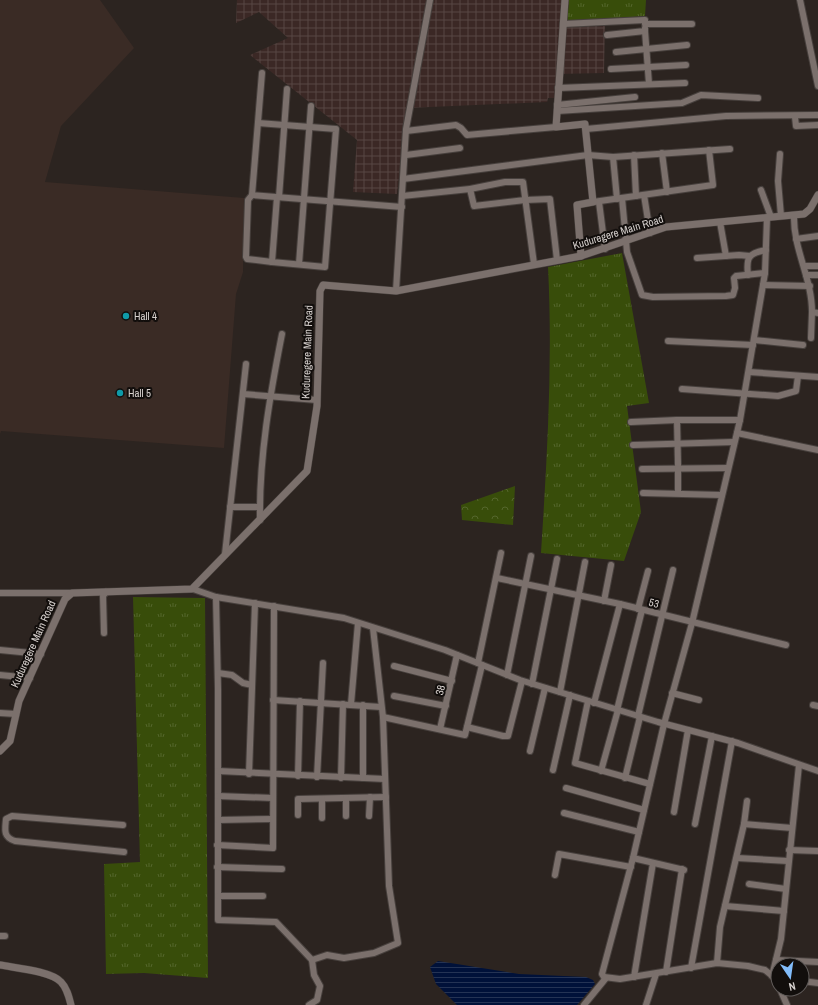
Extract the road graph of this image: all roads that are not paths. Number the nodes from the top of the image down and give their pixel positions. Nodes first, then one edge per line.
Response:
1 (430, 0) edge
2 (565, 0) edge
3 (800, 0) edge
4 (563, 24) junction
5 (692, 24) dead end
6 (645, 27) junction
7 (607, 34) dead end
8 (687, 45) dead end
9 (647, 48) junction
10 (616, 52) dead end
11 (686, 65) dead end
12 (649, 68) junction
13 (611, 69) dead end
14 (262, 73) dead end
15 (685, 83) dead end
16 (650, 84) junction
17 (818, 86) edge
18 (558, 88) junction
19 (287, 89) dead end
20 (635, 97) dead end
21 (758, 98) dead end
22 (311, 106) dead end
23 (557, 108) junction
24 (818, 115) edge
25 (795, 117) junction
26 (258, 123) junction
27 (284, 125) junction
28 (818, 125) edge
29 (310, 127) junction
30 (556, 127) junction
31 (586, 129) junction
32 (406, 131) junction
33 (460, 148) dead end
34 (730, 149) dead end
35 (709, 150) junction
36 (662, 153) junction
37 (780, 154) dead end
38 (406, 155) junction
39 (588, 155) junction
40 (634, 155) junction
41 (613, 157) junction
42 (403, 179) junction
43 (470, 188) junction
44 (761, 190) dead end
45 (667, 192) junction
46 (252, 195) junction
47 (644, 195) junction
48 (818, 195) edge
49 (402, 196) junction
50 (636, 196) junction
51 (278, 197) junction
52 (304, 199) junction
53 (620, 199) junction
54 (525, 200) junction
55 (330, 201) junction
56 (596, 202) junction
57 (402, 207) junction
58 (794, 215) junction
59 (781, 216) junction
60 (769, 218) junction
61 (720, 222) junction
62 (650, 233) junction
63 (818, 236) edge
64 (796, 239) junction
65 (627, 241) junction
66 (605, 249) junction
67 (766, 250) junction
68 (582, 256) junction
69 (726, 256) junction
70 (750, 256) junction
71 (697, 258) dead end
72 (557, 260) junction
73 (272, 262) junction
74 (299, 264) junction
75 (534, 264) junction
76 (804, 266) junction
77 (818, 266) edge
78 (765, 273) junction
79 (748, 275) junction
80 (806, 275) junction
81 (818, 276) edge
82 (763, 285) junction
83 (810, 286) junction
84 (396, 291) junction
85 (815, 313) edge
86 (282, 334) dead end
87 (811, 338) dead end
88 (668, 341) dead end
89 (753, 342) junction
90 (803, 345) dead end
91 (246, 364) dead end
92 (749, 372) junction
93 (798, 376) junction
94 (818, 377) edge
95 (682, 389) dead end
96 (746, 393) junction
97 (243, 394) junction
98 (270, 395) junction
99 (317, 400) junction
100 (678, 420) junction
101 (740, 420) junction
102 (631, 422) dead end
103 (737, 433) junction
104 (734, 442) junction
105 (677, 443) junction
106 (633, 445) dead end
107 (818, 450) edge
108 (678, 467) junction
109 (728, 468) junction
110 (642, 469) dead end
111 (644, 493) dead end
112 (678, 493) junction
113 (722, 495) junction
114 (260, 506) junction
115 (230, 507) junction
116 (260, 520) junction
117 (501, 553) dead end
118 (225, 554) junction
119 (531, 556) dead end
120 (557, 559) dead end
121 (585, 562) dead end
122 (611, 565) dead end
123 (673, 570) dead end
124 (648, 572) dead end
125 (497, 578) junction
126 (526, 584) junction
127 (193, 588) junction
128 (551, 590) junction
129 (0, 592) edge
130 (106, 592) junction
131 (72, 593) junction
132 (578, 595) junction
133 (216, 597) junction
134 (604, 601) junction
135 (255, 603) junction
136 (620, 604) junction
137 (274, 606) junction
138 (640, 610) junction
139 (662, 616) junction
140 (358, 623) junction
141 (692, 623) junction
142 (373, 628) junction
143 (104, 633) dead end
144 (786, 645) dead end
145 (0, 650) edge
146 (41, 654) junction
147 (457, 655) junction
148 (323, 663) dead end
149 (480, 664) junction
150 (394, 666) dead end
151 (218, 673) junction
152 (0, 675) edge
153 (507, 675) junction
154 (30, 678) junction
155 (452, 681) junction
156 (522, 681) junction
157 (532, 684) junction
158 (252, 685) junction
159 (545, 688) junction
160 (560, 692) junction
161 (672, 693) junction
162 (570, 695) junction
163 (394, 696) dead end
164 (274, 700) junction
165 (699, 700) dead end
166 (300, 701) junction
167 (321, 702) junction
168 (591, 702) junction
169 (343, 704) junction
170 (351, 704) junction
171 (363, 705) junction
172 (381, 706) junction
173 (446, 706) junction
174 (618, 710) junction
175 (0, 713) edge
176 (16, 714) junction
177 (383, 717) junction
178 (639, 717) junction
179 (664, 724) junction
180 (467, 727) junction
181 (440, 729) junction
182 (688, 730) junction
183 (712, 736) junction
184 (732, 741) junction
185 (530, 751) dead end
186 (0, 752) edge
187 (799, 765) junction
188 (553, 770) dead end
189 (218, 771) junction
190 (601, 771) junction
191 (818, 771) edge
192 (249, 774) junction
193 (273, 775) junction
194 (298, 776) junction
195 (317, 777) junction
196 (341, 778) junction
197 (362, 778) junction
198 (625, 778) junction
199 (386, 779) junction
200 (650, 784) junction
201 (566, 788) dead end
202 (218, 796) junction
203 (370, 797) junction
204 (386, 797) junction
205 (273, 798) junction
206 (346, 798) junction
207 (322, 799) junction
208 (747, 801) dead end
209 (644, 810) junction
210 (674, 812) dead end
211 (564, 813) dead end
212 (298, 815) dead end
213 (346, 816) dead end
214 (369, 816) dead end
215 (322, 818) dead end
216 (273, 819) junction
217 (218, 820) junction
218 (695, 824) dead end
219 (744, 824) junction
220 (123, 825) dead end
221 (3, 828) edge
222 (792, 828) junction
223 (639, 832) junction
224 (217, 846) junction
225 (790, 850) junction
226 (818, 851) edge
227 (124, 852) dead end
228 (633, 858) junction
229 (737, 858) junction
230 (788, 861) junction
231 (653, 863) junction
232 (217, 867) junction
233 (631, 867) junction
234 (282, 869) dead end
235 (555, 875) dead end
236 (749, 884) dead end
237 (786, 889) junction
238 (218, 896) junction
239 (263, 896) dead end
240 (725, 906) junction
241 (784, 911) junction
242 (777, 957) edge
243 (312, 960) junction
244 (717, 964) junction
245 (0, 966) edge
246 (691, 968) junction
247 (666, 972) junction
248 (656, 974) junction
249 (770, 974) edge
250 (604, 976) junction
251 (634, 977) junction
252 (71, 1005) edge
253 (309, 1005) edge
254 (584, 1005) edge
255 (646, 1005) edge

1 - 32 street
2 - 4 street
3 - 17 street
4 - 6 street
4 - 18 street
5 - 6 street
6 - 7 street
6 - 9 street
8 - 9 street
9 - 10 street
9 - 12 street
11 - 12 street
12 - 13 street
12 - 16 street
14 - 26 street
15 - 16 street
16 - 18 street
18 - 23 street
19 - 27 street
20 - 23 street
21 - 23 street
22 - 29 street
23 - 30 street
24 - 25 street
25 - 28 street
25 - 31 street
26 - 27 street
26 - 46 street
27 - 29 street
27 - 51 street
29 - 52 street
29 - 55 street
30 - 31 street
30 - 32 street
31 - 39 street
32 - 38 street
33 - 38 street
34 - 35 street
35 - 36 street
35 - 45 street
36 - 40 street
36 - 45 street
37 - 59 street
38 - 42 street
39 - 41 street
39 - 42 street
39 - 56 street
40 - 41 street
40 - 50 street
41 - 53 street
42 - 49 street
43 - 49 street
43 - 54 street
43 - 54 street
44 - 60 street
45 - 47 street
46 - 51 street
46 - 73 street
47 - 50 street
47 - 62 street
48 - 58 street, Kuduregere Main Road
49 - 57 street
50 - 53 street
51 - 52 street
51 - 73 street
52 - 55 street
52 - 74 street
53 - 56 street
53 - 65 street
54 - 72 street
54 - 75 street
55 - 57 street
55 - 74 street
56 - 66 street
56 - 68 street
57 - 84 street
58 - 59 street, Kuduregere Main Road
58 - 64 street
59 - 60 street, Kuduregere Main Road
60 - 61 street, Kuduregere Main Road
60 - 67 street
61 - 62 street, Kuduregere Main Road
61 - 69 street
62 - 65 street, Kuduregere Main Road
63 - 64 street
64 - 76 street
65 - 66 street, Kuduregere Main Road
65 - 79 street
66 - 68 street, Kuduregere Main Road
67 - 70 street
67 - 78 street
68 - 72 street, Kuduregere Main Road
69 - 70 street
69 - 71 street
70 - 79 street
72 - 75 street, Kuduregere Main Road
73 - 74 street
75 - 84 street, Kuduregere Main Road
76 - 77 street
76 - 80 street
78 - 79 street
78 - 82 street
80 - 81 street
80 - 83 street
82 - 83 street
82 - 89 street
83 - 85 street
84 - 99 street, Kuduregere Main Road
85 - 87 street
86 - 98 street
88 - 89 street
89 - 90 street
89 - 92 street
91 - 97 street
92 - 93 street
92 - 96 street
93 - 94 street
93 - 96 street
95 - 96 street
96 - 101 street
97 - 98 street
97 - 115 street
98 - 99 street
98 - 114 street
99 - 116 street, Kuduregere Main Road
100 - 101 street
100 - 102 street
100 - 105 street
101 - 103 street
103 - 104 street
103 - 107 street
104 - 105 street
104 - 109 street
105 - 106 street
105 - 108 street
108 - 109 street
108 - 110 street
108 - 112 street
109 - 113 street
111 - 112 street
112 - 113 street
113 - 141 street
114 - 115 street
114 - 116 street
115 - 118 street
116 - 118 street, Kuduregere Main Road
117 - 125 street
118 - 127 street, Kuduregere Main Road
119 - 126 street
120 - 128 street
121 - 132 street
122 - 134 street
123 - 139 street
124 - 138 street
125 - 126 street, 53
125 - 149 street
126 - 128 street, 53
126 - 153 street
127 - 130 street
127 - 133 street
128 - 132 street, 53
128 - 157 street
129 - 131 street
130 - 131 street
130 - 143 street
131 - 146 street, Kuduregere Main Road
132 - 134 street, 53
132 - 160 street
133 - 135 street
133 - 151 street
134 - 136 street, 53
135 - 137 street
135 - 158 street
136 - 138 street, 53
136 - 168 street
137 - 140 street
137 - 164 street
138 - 139 street, 53
138 - 174 street
139 - 141 street, 53
139 - 178 street
140 - 142 street
140 - 170 street
141 - 144 street, 53
141 - 161 street
142 - 147 street
142 - 172 street
145 - 146 street
146 - 154 street, Kuduregere Main Road
147 - 149 street
147 - 155 street, 38
148 - 167 street
149 - 153 street
149 - 180 street
150 - 155 street
151 - 158 street
151 - 189 street
152 - 154 street
153 - 156 street
154 - 176 street, Kuduregere Main Road
155 - 173 street, 38
156 - 157 street
156 - 180 street
157 - 159 street
158 - 192 street
159 - 160 street
159 - 185 street
160 - 162 street
161 - 165 street
161 - 179 street
162 - 168 street
162 - 188 street
163 - 173 street
164 - 166 street
164 - 193 street
166 - 167 street
166 - 194 street
167 - 169 street
167 - 195 street
168 - 174 street
168 - 190 street
169 - 170 street
169 - 196 street
170 - 171 street
171 - 172 street
171 - 197 street
172 - 177 street
173 - 181 street, 38
174 - 178 street
174 - 190 street
175 - 176 street
176 - 186 street, Kuduregere Main Road
177 - 181 street
177 - 199 street
178 - 179 street
178 - 198 street
179 - 182 street
179 - 200 street
180 - 181 street
182 - 183 street
182 - 210 street
183 - 184 street
183 - 218 street
184 - 187 street
184 - 246 street
187 - 191 street
187 - 222 street
189 - 192 street
189 - 202 street
190 - 198 street
192 - 193 street
193 - 194 street
193 - 205 street
194 - 195 street
195 - 196 street
196 - 197 street
197 - 199 street
198 - 200 street
199 - 204 street
200 - 209 street
201 - 209 street
202 - 205 street
202 - 217 street
203 - 204 street
203 - 206 street
203 - 214 street
204 - 243 street
205 - 216 street
206 - 207 street
206 - 213 street
207 - 212 street
207 - 215 street
208 - 219 street
209 - 223 street
211 - 223 street
216 - 217 street
216 - 224 street
217 - 224 street
219 - 222 street
219 - 229 street
220 - 221 street
221 - 227 street
222 - 225 street
223 - 228 street
224 - 232 street
225 - 226 street
225 - 230 street
228 - 231 street
228 - 233 street
229 - 230 street
229 - 240 street
230 - 237 street
231 - 247 street
231 - 251 street
232 - 234 street
232 - 238 street
233 - 235 street
233 - 250 street
236 - 237 street
237 - 241 street
238 - 239 street
238 - 243 street
240 - 241 street
240 - 244 street
241 - 242 street
243 - 253 street
244 - 246 street
244 - 249 street
245 - 252 street
246 - 247 street
247 - 248 street
248 - 251 street
248 - 255 street
250 - 251 street
250 - 254 street

